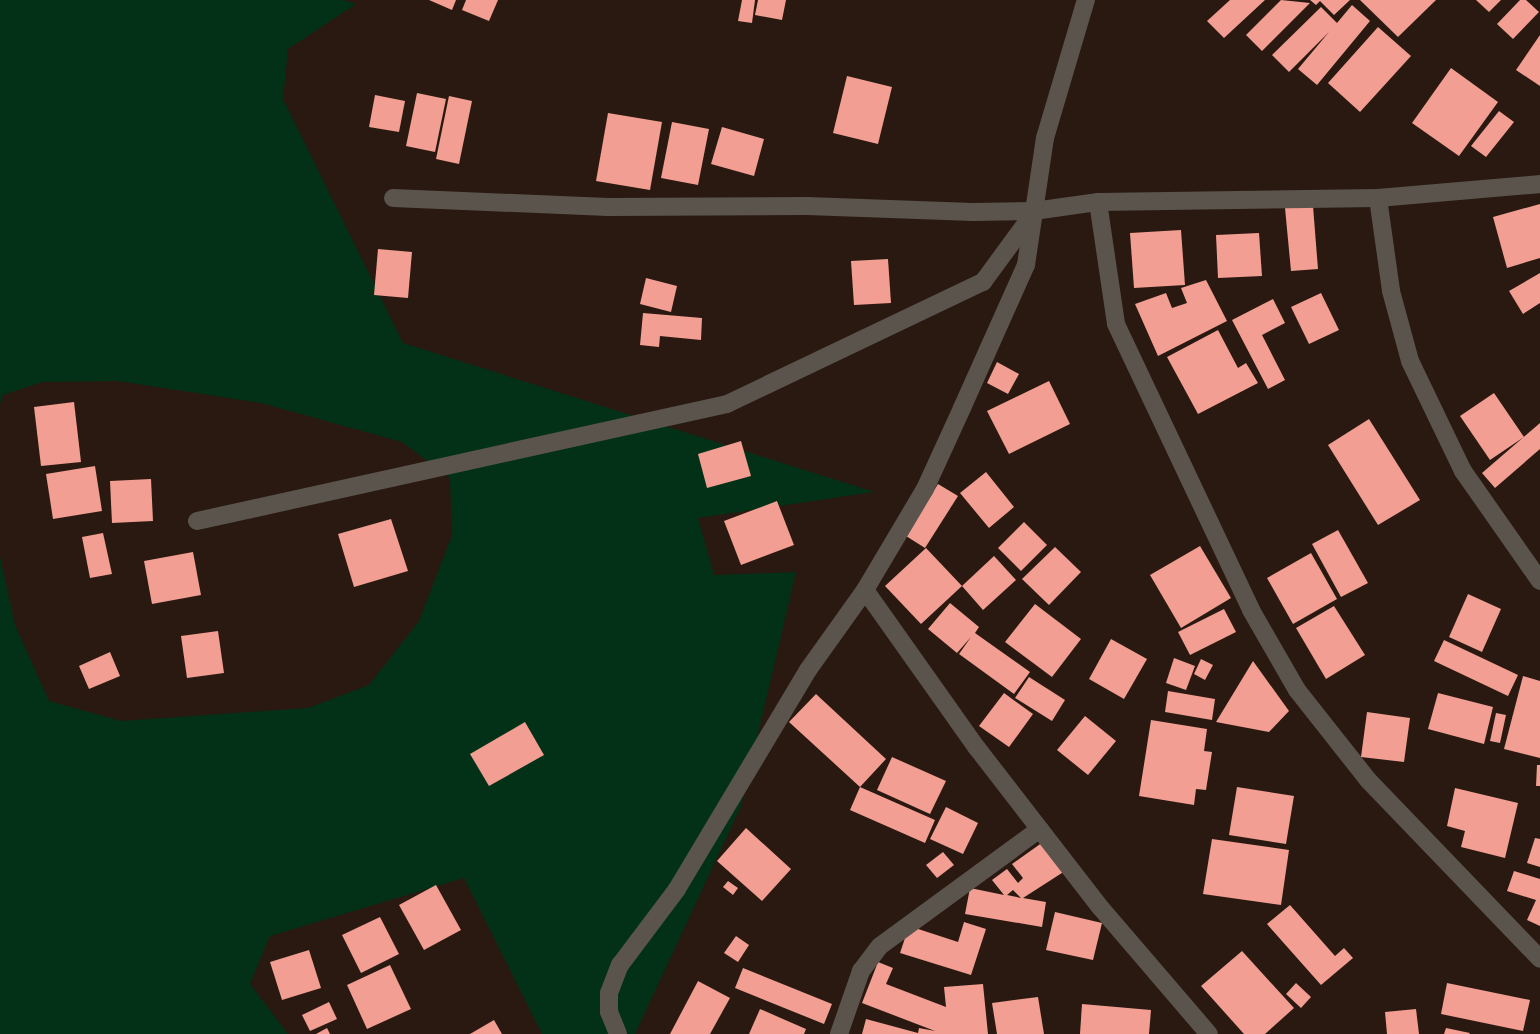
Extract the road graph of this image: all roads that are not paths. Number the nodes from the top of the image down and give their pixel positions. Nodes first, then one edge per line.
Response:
1 (1086, 0) edge
2 (1540, 184) edge
3 (393, 198) dead end
4 (1378, 198) junction
5 (1098, 202) junction
6 (1035, 211) junction
7 (197, 521) dead end
8 (1540, 581) edge
9 (865, 590) junction
10 (1040, 829) junction
11 (1540, 959) edge
12 (618, 1034) edge
13 (839, 1034) edge
14 (1209, 1034) edge

1 - 6 street
2 - 4 street
3 - 6 street
4 - 5 street
4 - 8 street
5 - 6 street
5 - 11 street
6 - 7 street
6 - 9 street
9 - 10 street
9 - 12 street
10 - 13 street
10 - 14 street

